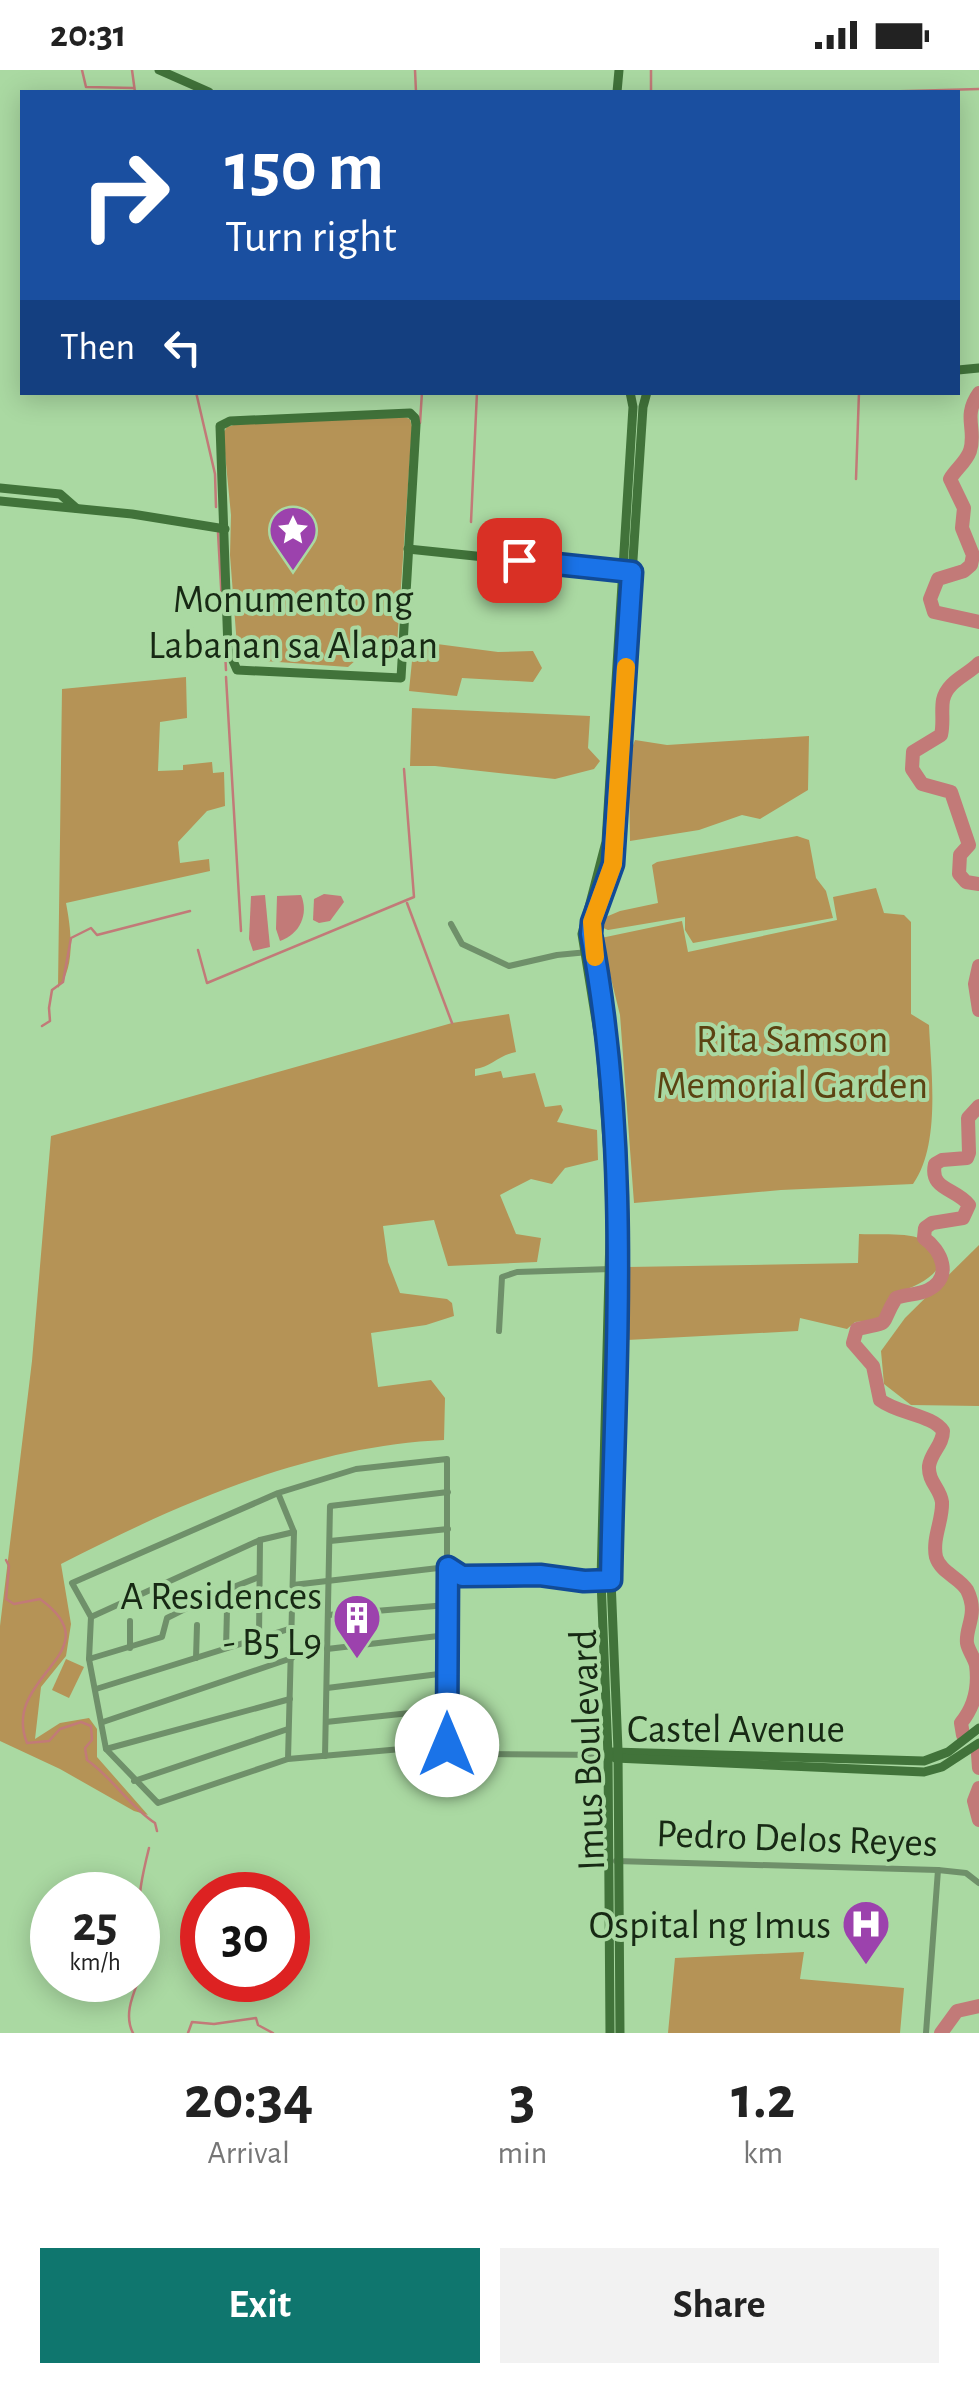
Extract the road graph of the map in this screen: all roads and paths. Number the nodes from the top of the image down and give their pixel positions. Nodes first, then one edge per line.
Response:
1 (159, 70) edge
2 (204, 90) edge
3 (631, 395) edge
4 (646, 395) edge
5 (0, 488) edge
6 (0, 501) edge
7 (78, 510) junction
8 (225, 529) junction
9 (408, 550) junction
10 (628, 572) junction
11 (451, 924) dead end
12 (590, 952) junction
13 (614, 1269) junction
14 (499, 1331) dead end
15 (448, 1492) junction
16 (278, 1494) junction
17 (448, 1528) junction
18 (294, 1532) junction
19 (260, 1540) junction
20 (330, 1541) junction
21 (448, 1567) junction
22 (259, 1577) junction
23 (329, 1580) junction
24 (606, 1580) junction
25 (293, 1584) junction
26 (447, 1605) junction
27 (227, 1610) dead end
28 (328, 1616) junction
29 (91, 1617) junction
30 (130, 1621) dead end
31 (197, 1625) dead end
32 (292, 1628) junction
33 (447, 1635) junction
34 (258, 1638) junction
35 (130, 1648) junction
36 (226, 1648) junction
37 (328, 1649) junction
38 (196, 1658) junction
39 (292, 1658) junction
40 (89, 1659) junction
41 (447, 1673) junction
42 (326, 1688) junction
43 (96, 1689) junction
44 (290, 1699) junction
45 (447, 1709) junction
46 (103, 1722) junction
47 (326, 1722) junction
48 (979, 1728) edge
49 (288, 1729) junction
50 (979, 1743) edge
51 (106, 1750) junction
52 (477, 1754) dead end
53 (615, 1755) junction
54 (325, 1756) junction
55 (288, 1759) junction
56 (134, 1780) junction
57 (615, 1861) junction
58 (938, 1870) junction
59 (979, 1884) edge
60 (610, 2033) edge
61 (620, 2033) edge
62 (926, 2033) edge

1 - 2 main road
3 - 10 main road, Imus Boulevard
4 - 10 main road, Imus Boulevard
5 - 7 main road
6 - 7 main road
7 - 8 main road
8 - 9 main road
8 - 9 main road
9 - 10 main road
10 - 12 main road, Imus Boulevard
11 - 12 street
12 - 13 main road, Imus Boulevard
13 - 14 street
13 - 24 main road, Imus Boulevard
15 - 16 street
15 - 17 street
15 - 20 street
16 - 18 street
16 - 29 street
17 - 20 street
17 - 21 street
18 - 19 street
18 - 25 street
19 - 22 street
19 - 29 street
20 - 23 street
21 - 23 street
21 - 24 street
21 - 26 street
22 - 34 street
22 - 35 street
23 - 25 street
23 - 28 street
24 - 53 main road, Imus Boulevard
25 - 32 street
26 - 28 street
26 - 33 street
27 - 36 street
28 - 37 street
29 - 40 street
30 - 35 street
31 - 38 street
32 - 34 street
32 - 39 street
33 - 37 street
33 - 41 street
34 - 36 street
35 - 40 street
36 - 38 street
37 - 42 street
38 - 43 street
39 - 44 street
39 - 46 street
40 - 43 street
41 - 42 street
41 - 45 street
42 - 47 street
43 - 46 street
44 - 49 street
44 - 51 street
45 - 47 street
45 - 54 street
46 - 51 street
47 - 54 street
48 - 53 main road, Castel Avenue
49 - 55 street
49 - 56 street
50 - 53 main road, Castel Avenue
51 - 56 street
52 - 53 street
53 - 57 main road, Imus Boulevard
54 - 55 street
55 - 56 street
57 - 58 street, Pedro Delos Reyes
57 - 60 main road, Imus Boulevard
57 - 61 main road, Imus Boulevard
58 - 59 street, Pedro Delos Reyes
58 - 62 street

